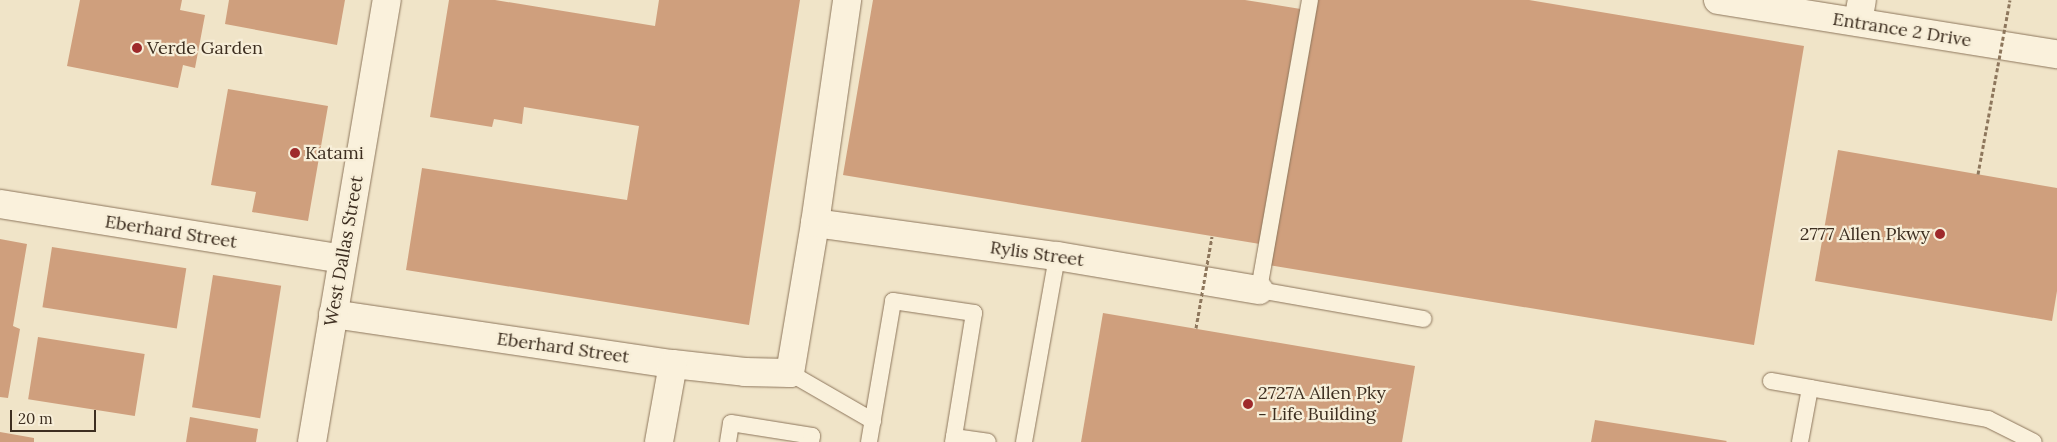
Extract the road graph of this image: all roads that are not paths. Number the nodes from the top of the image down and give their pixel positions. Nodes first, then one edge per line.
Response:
1 (387, 0) edge
2 (847, 0) edge
3 (1310, 0) edge
4 (1718, 0) edge
5 (1860, 11) edge
6 (2057, 54) edge
7 (0, 204) edge
8 (815, 223) junction
9 (1057, 256) junction
10 (342, 259) junction
11 (1259, 290) junction
12 (333, 314) junction
13 (1423, 319) dead end
14 (673, 364) junction
15 (790, 373) junction
16 (1771, 381) dead end
17 (1810, 388) junction
18 (873, 421) junction
19 (953, 440) edge
20 (312, 442) edge
21 (660, 442) edge
22 (728, 442) edge
23 (811, 442) edge
24 (869, 442) edge
25 (988, 442) edge
26 (1024, 442) edge
27 (1800, 442) edge
28 (2034, 442) edge

1 - 10 street, West Dallas Street
2 - 8 street
3 - 11 lane
4 - 5 street, Entrance 2 Drive
5 - 6 street, Entrance 2 Drive
7 - 10 street, Eberhard Street
8 - 9 street, Rylis Street
8 - 15 street
9 - 11 street, Rylis Street
9 - 26 lane
10 - 12 street, West Dallas Street
11 - 13 lane
12 - 14 street, Eberhard Street
12 - 20 street, West Dallas Street
14 - 15 street, Eberhard Street
14 - 21 street
15 - 18 lane
16 - 17 lane
17 - 27 lane
17 - 28 lane
18 - 19 lane
18 - 24 lane
19 - 25 lane
22 - 23 lane

